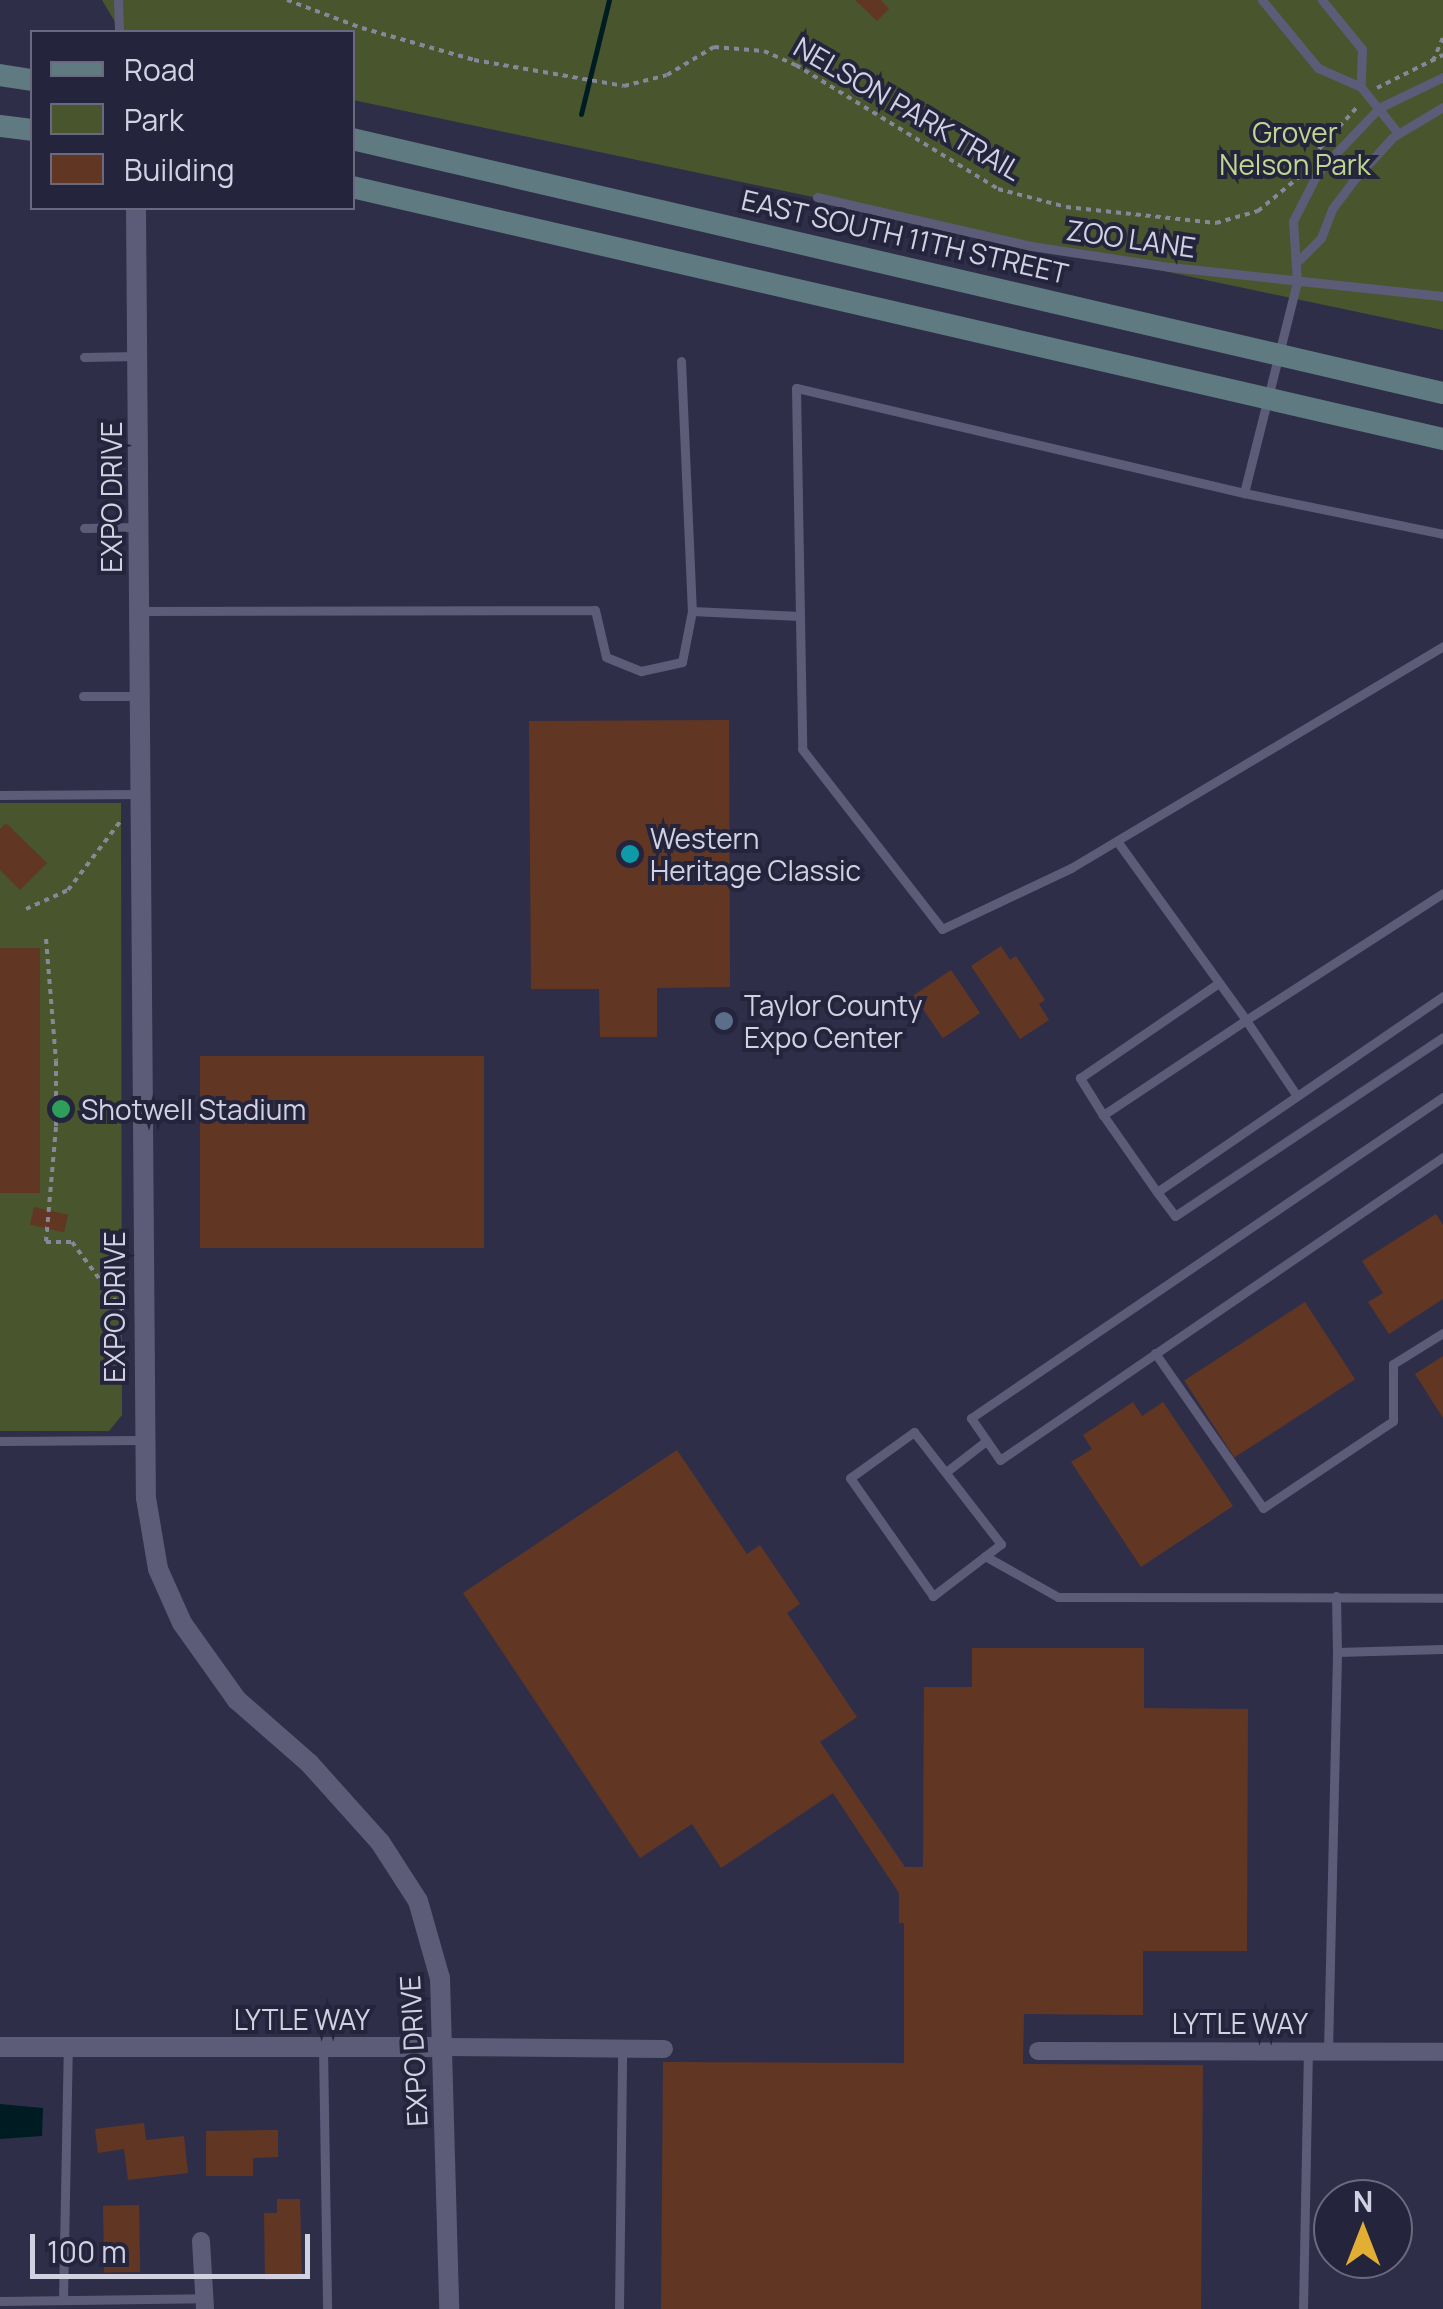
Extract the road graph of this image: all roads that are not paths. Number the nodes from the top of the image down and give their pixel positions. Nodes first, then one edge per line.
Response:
1 (118, 0) edge
2 (1262, 0) edge
3 (1322, 0) edge
4 (119, 30) edge
5 (0, 75) edge
6 (1443, 77) edge
7 (30, 80) edge
8 (1365, 91) junction
9 (1443, 107) edge
10 (1379, 108) junction
11 (0, 126) edge
12 (30, 130) edge
13 (1398, 133) junction
14 (355, 140) edge
15 (355, 188) edge
16 (818, 197) dead end
17 (136, 210) edge
18 (1299, 260) junction
19 (1297, 282) junction
20 (1443, 296) edge
21 (1279, 353) junction
22 (138, 356) junction
23 (84, 357) dead end
24 (681, 362) dead end
25 (1443, 393) edge
26 (1268, 399) junction
27 (1443, 440) edge
28 (1244, 493) junction
29 (138, 527) junction
30 (84, 528) dead end
31 (1443, 534) edge
32 (139, 610) junction
33 (692, 612) junction
34 (800, 616) junction
35 (1443, 646) edge
36 (83, 696) dead end
37 (140, 696) junction
38 (140, 794) junction
39 (0, 795) edge
40 (1117, 841) junction
41 (1443, 893) edge
42 (1219, 983) junction
43 (1443, 996) edge
44 (1246, 1020) junction
45 (1443, 1037) edge
46 (1297, 1096) junction
47 (1443, 1096) edge
48 (1102, 1116) junction
49 (1443, 1157) edge
50 (1157, 1192) junction
51 (1443, 1334) edge
52 (1155, 1354) junction
53 (142, 1440) junction
54 (0, 1441) edge
55 (986, 1441) junction
56 (946, 1472) junction
57 (985, 1556) junction
58 (1336, 1596) junction
59 (1443, 1598) edge
60 (1443, 1650) edge
61 (1337, 1652) junction
62 (0, 2046) edge
63 (68, 2046) junction
64 (323, 2046) junction
65 (444, 2047) junction
66 (622, 2049) junction
67 (664, 2049) dead end
68 (1038, 2051) dead end
69 (1308, 2051) junction
70 (1328, 2051) junction
71 (1443, 2052) edge
72 (201, 2242) dead end
73 (63, 2300) junction
74 (0, 2301) edge
75 (205, 2304) edge
76 (327, 2309) edge
77 (450, 2309) edge
78 (619, 2309) edge
79 (1302, 2309) edge

1 - 4 lane
2 - 8 lane
3 - 8 lane
5 - 7 main road
6 - 10 lane
8 - 10 lane
9 - 13 lane
10 - 13 lane
10 - 18 lane
11 - 12 main road
13 - 18 lane
14 - 21 main road, EAST SOUTH 11TH STREET
15 - 26 main road
16 - 19 lane, ZOO LANE
17 - 22 street, EXPO DRIVE
18 - 19 lane
19 - 20 lane, ZOO LANE
19 - 21 lane
21 - 25 main road, EAST SOUTH 11TH STREET
21 - 26 lane
22 - 23 lane
22 - 29 street, EXPO DRIVE
24 - 33 lane
26 - 27 main road
26 - 28 lane
28 - 31 lane
28 - 34 lane
29 - 30 lane
29 - 32 street, EXPO DRIVE
32 - 33 lane
32 - 37 street, EXPO DRIVE
33 - 34 lane
34 - 40 lane
35 - 40 lane
36 - 37 lane
37 - 38 street, EXPO DRIVE
38 - 39 lane
38 - 53 street, EXPO DRIVE
40 - 42 lane
41 - 44 lane
42 - 44 lane
42 - 48 lane
43 - 46 lane
44 - 46 lane
44 - 48 lane
45 - 50 lane
46 - 50 lane
47 - 55 lane
48 - 50 lane
49 - 52 lane
51 - 52 lane
52 - 55 lane
53 - 54 lane
53 - 65 street, EXPO DRIVE
55 - 56 lane
56 - 57 lane
56 - 57 lane
57 - 58 lane
58 - 59 lane
58 - 61 lane
60 - 61 lane
61 - 70 lane
62 - 63 street, LYTLE WAY
63 - 64 street, LYTLE WAY
63 - 73 lane
64 - 65 street, LYTLE WAY
64 - 76 lane
65 - 66 street, LYTLE WAY
65 - 77 street, EXPO DRIVE
66 - 67 street, LYTLE WAY
66 - 78 lane
68 - 69 street, LYTLE WAY
69 - 70 street, LYTLE WAY
69 - 79 lane
70 - 71 street, LYTLE WAY
72 - 75 street
73 - 74 lane
73 - 75 lane

